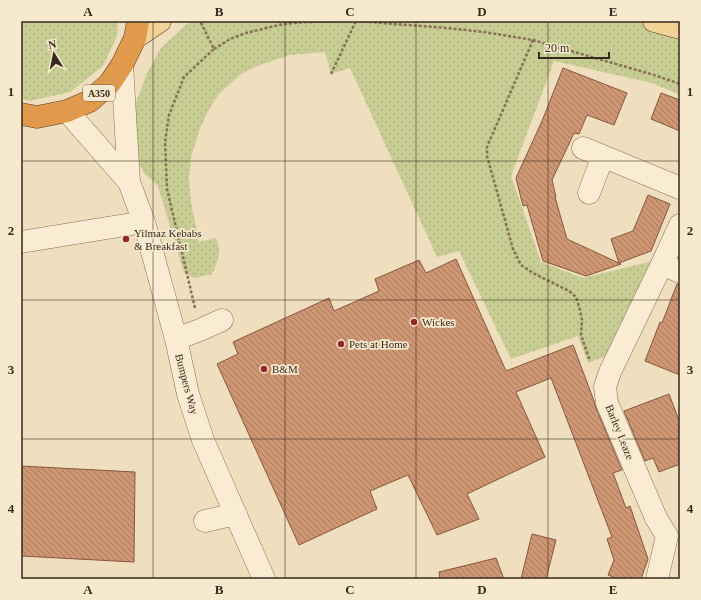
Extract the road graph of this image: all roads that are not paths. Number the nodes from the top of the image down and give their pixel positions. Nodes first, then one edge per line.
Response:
1 (160, 21) edge
2 (654, 21) edge
3 (680, 28) edge
4 (136, 30) edge
5 (122, 65) junction
6 (67, 111) junction
7 (21, 114) edge
8 (583, 148) dead end
9 (603, 156) junction
10 (129, 182) junction
11 (680, 188) edge
12 (589, 193) dead end
13 (144, 222) junction
14 (680, 224) edge
15 (21, 242) edge
16 (671, 268) edge
17 (222, 320) dead end
18 (176, 339) junction
19 (236, 514) junction
20 (205, 521) dead end
21 (674, 537) edge
22 (264, 579) edge
23 (657, 579) edge

1 - 4 main road
2 - 3 main road
4 - 5 highway, A350
5 - 6 highway, A350
5 - 10 street, Bumpers Way
6 - 7 highway, A350
6 - 10 street, Bumpers Way
8 - 9 street
9 - 11 street
9 - 12 street
10 - 13 street, Bumpers Way
13 - 15 street
13 - 18 street, Bumpers Way
14 - 16 street, Barley Leaze
16 - 21 street, Barley Leaze
17 - 18 street
18 - 19 street, Bumpers Way
19 - 20 street
19 - 22 street, Bumpers Way
21 - 23 street, Barley Leaze

